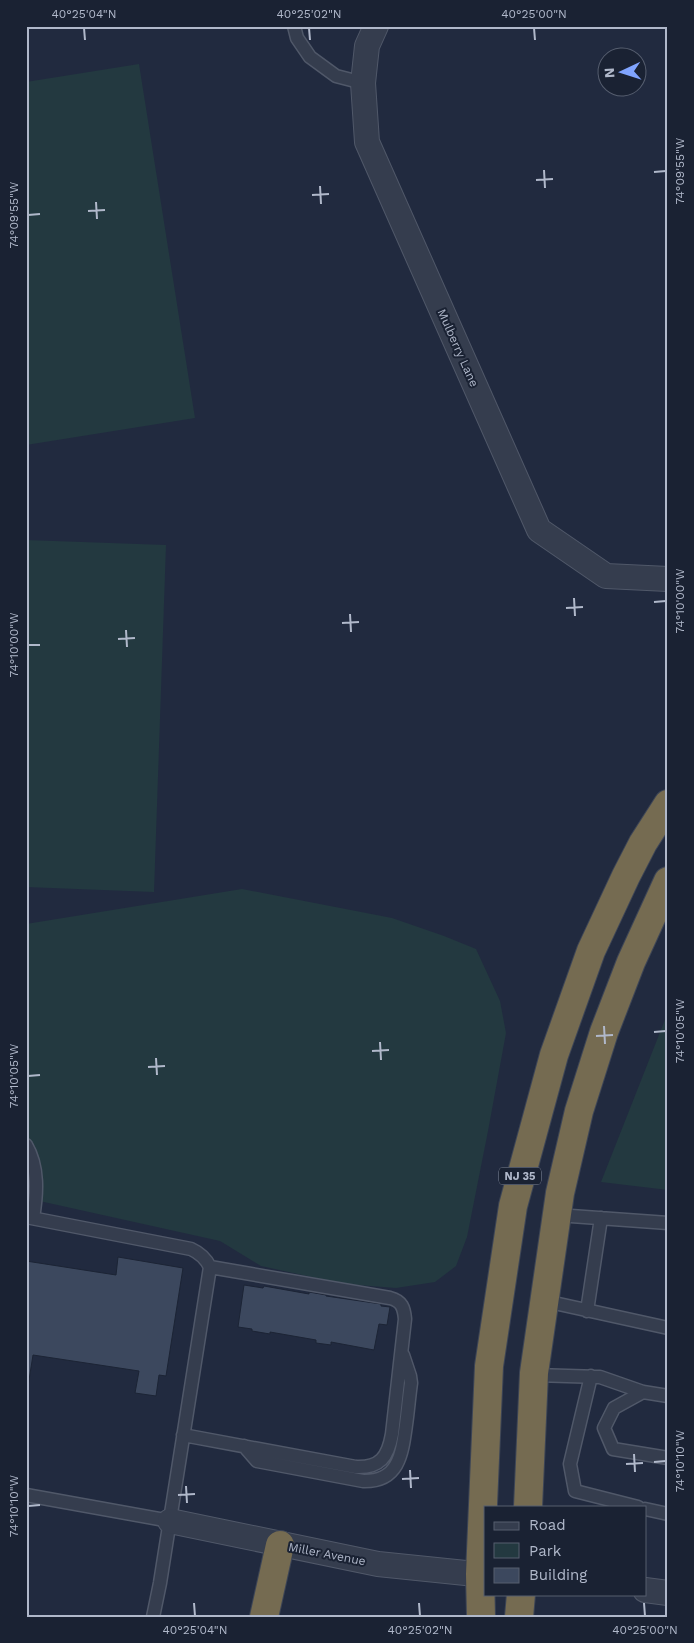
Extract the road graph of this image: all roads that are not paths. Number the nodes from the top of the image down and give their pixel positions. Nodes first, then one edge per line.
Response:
1 (294, 26) edge
2 (376, 26) edge
3 (363, 83) junction
4 (668, 579) edge
5 (668, 804) edge
6 (668, 881) edge
7 (26, 1145) edge
8 (557, 1215) junction
9 (30, 1218) edge
10 (601, 1218) junction
11 (668, 1223) edge
12 (210, 1267) junction
13 (545, 1302) junction
14 (587, 1311) junction
15 (668, 1328) edge
16 (535, 1375) junction
17 (591, 1376) junction
18 (643, 1392) junction
19 (668, 1396) edge
20 (183, 1435) junction
21 (668, 1458) edge
22 (26, 1495) edge
23 (485, 1506) edge
24 (528, 1506) edge
25 (634, 1506) edge
26 (646, 1509) edge
27 (668, 1514) edge
28 (170, 1521) junction
29 (484, 1539) edge
30 (280, 1545) junction
31 (483, 1574) edge
32 (646, 1590) edge
33 (668, 1593) edge
34 (521, 1596) edge
35 (153, 1617) edge
36 (264, 1617) edge
37 (481, 1617) edge
38 (519, 1617) edge

1 - 3 lane
2 - 3 street, Mulberry Lane
3 - 4 street, Mulberry Lane
5 - 23 highway, NJ 35
6 - 8 highway
7 - 9 lane
8 - 10 lane
8 - 13 highway
9 - 12 lane
10 - 11 lane
10 - 14 lane
12 - 20 lane
12 - 20 lane
13 - 14 lane
13 - 16 highway
14 - 15 lane
16 - 17 lane
16 - 24 highway
17 - 18 lane
17 - 25 lane
18 - 19 lane
18 - 21 lane
20 - 28 lane
22 - 28 lane
26 - 27 lane
28 - 30 street, Miller Avenue
28 - 35 lane
29 - 31 highway, NJ 35
30 - 31 street, Miller Avenue
30 - 36 highway
31 - 37 highway, NJ 35
32 - 33 street
34 - 38 highway

